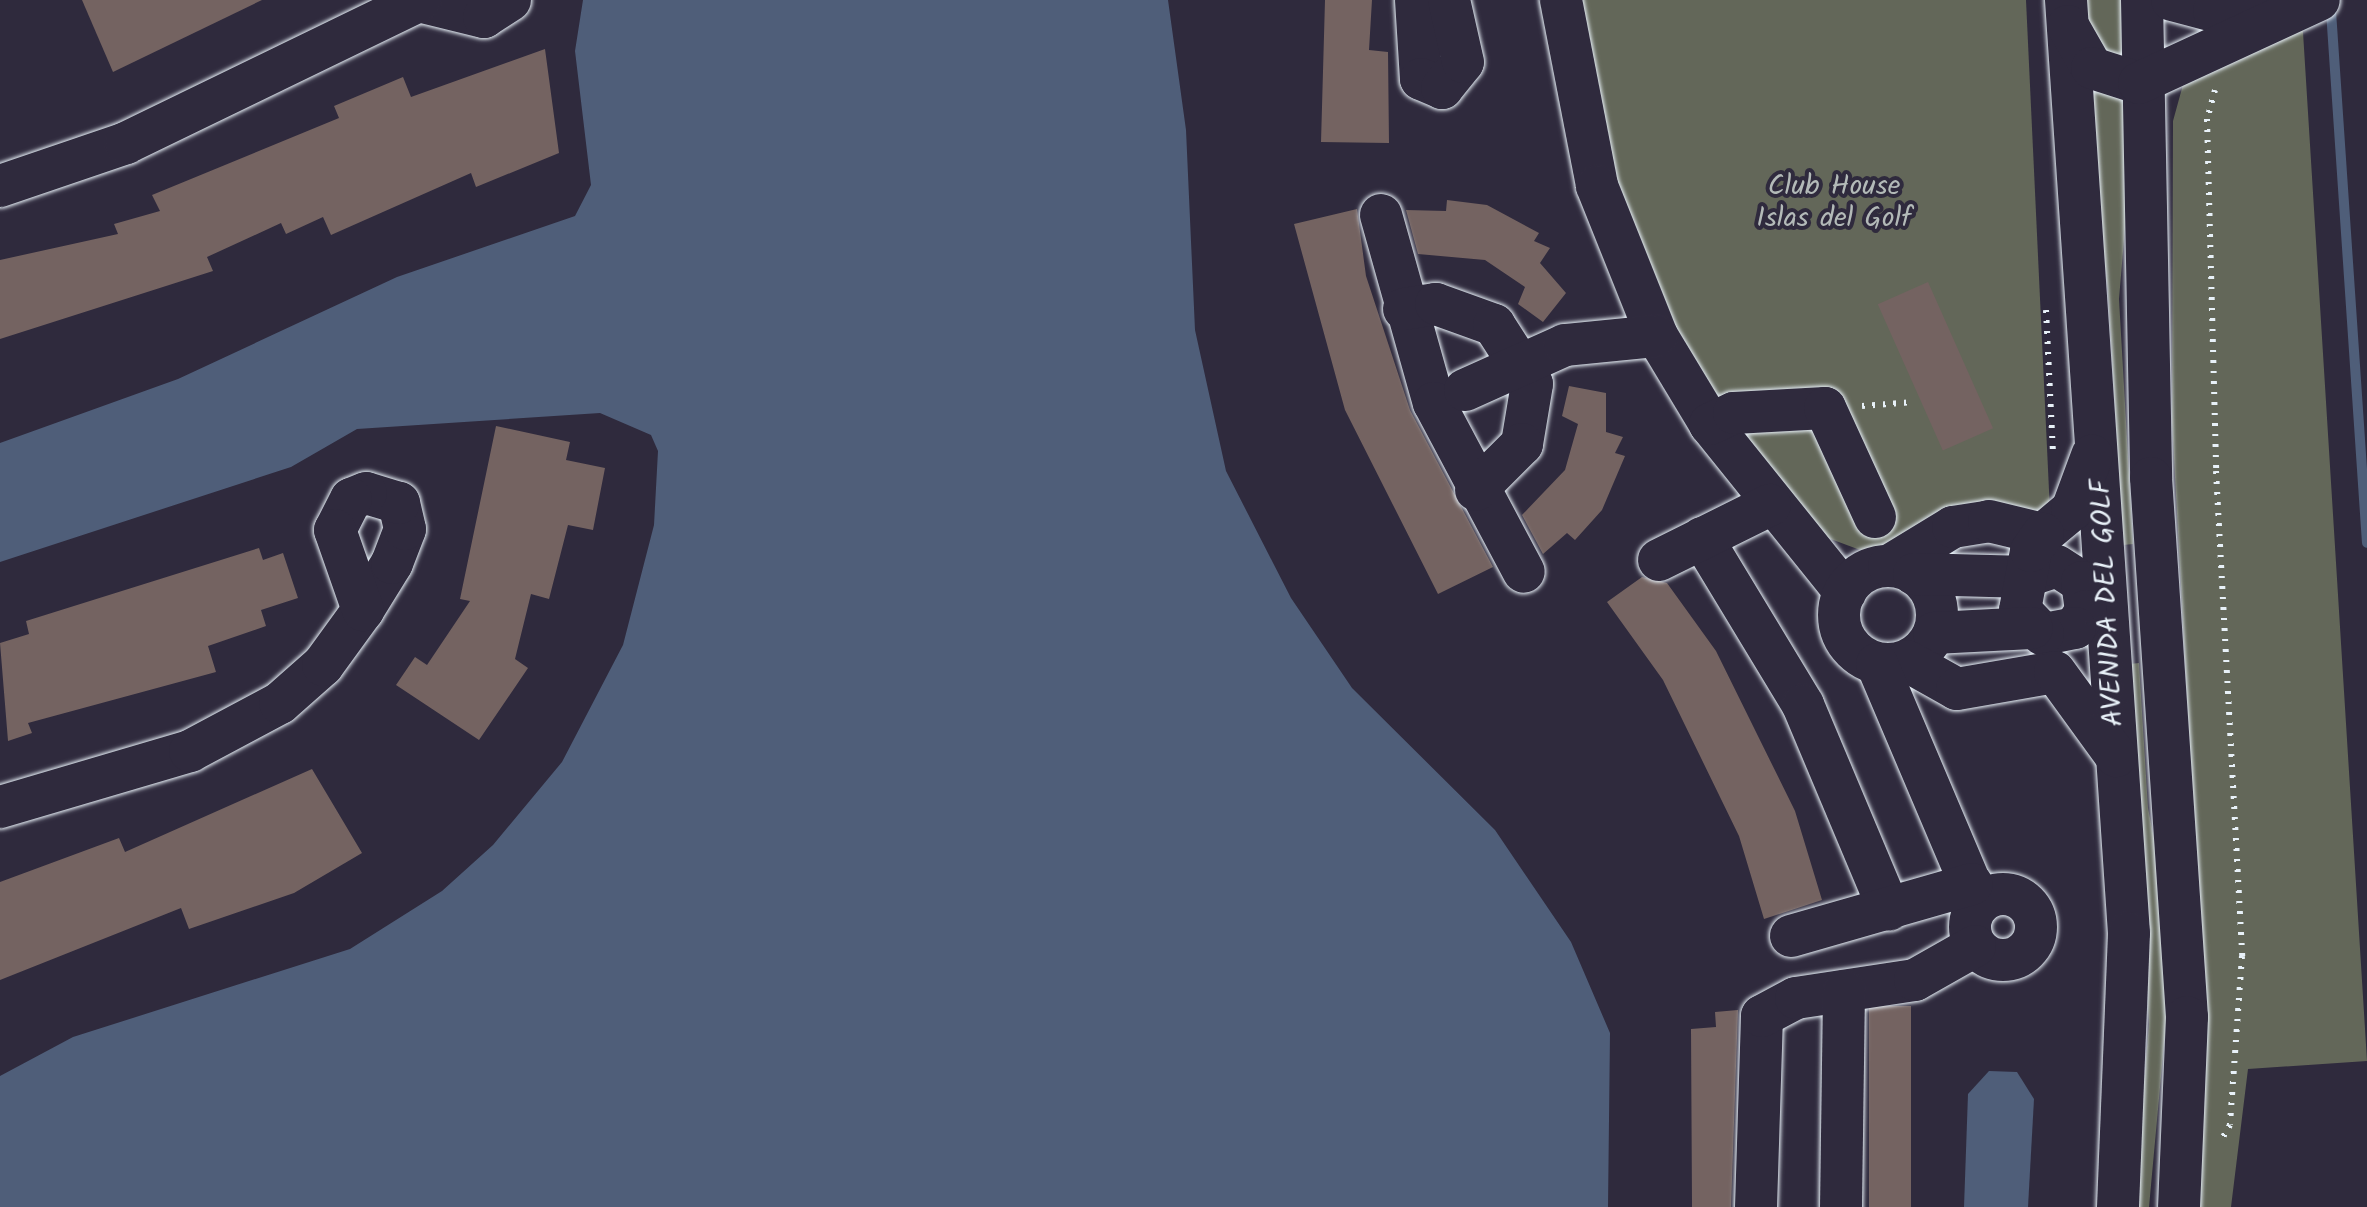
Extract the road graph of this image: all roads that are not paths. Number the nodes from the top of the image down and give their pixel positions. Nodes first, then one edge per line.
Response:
1 (510, 0) edge
2 (1416, 0) edge
3 (1450, 0) edge
4 (1561, 0) edge
5 (2142, 0) edge
6 (2172, 0) edge
7 (2251, 0) edge
8 (2319, 0) edge
9 (420, 1) edge
10 (2067, 12) edge
11 (2149, 80) junction
12 (0, 186) edge
13 (1381, 215) dead end
14 (1404, 309) junction
15 (1666, 352) junction
16 (1533, 364) junction
17 (1465, 390) dead end
18 (1710, 424) junction
19 (2097, 437) junction
20 (1476, 490) junction
21 (1770, 505) junction
22 (1875, 516) dead end
23 (2043, 534) junction
24 (1702, 538) junction
25 (1660, 560) dead end
26 (1902, 570) junction
27 (1524, 572) dead end
28 (2158, 575) junction
29 (2029, 576) junction
30 (2092, 576) junction
31 (1844, 592) junction
32 (363, 610) dead end
33 (2064, 629) junction
34 (2162, 630) junction
35 (1906, 653) junction
36 (2054, 672) junction
37 (2116, 756) junction
38 (0, 807) edge
39 (1889, 910) junction
40 (1975, 911) junction
41 (1790, 936) dead end
42 (1844, 991) junction
43 (1756, 1207) edge
44 (1841, 1207) edge
45 (2118, 1207) edge
46 (2178, 1207) edge

1 - 9 street
2 - 3 street
4 - 15 street
5 - 11 street, AVENIDA DEL GOLF
6 - 7 street
8 - 11 street
9 - 12 street
10 - 11 street
10 - 19 street, AVENIDA DEL GOLF
11 - 28 street, AVENIDA DEL GOLF
13 - 14 street
14 - 16 street
14 - 20 street
15 - 16 street
15 - 18 street
16 - 17 street
16 - 20 street
18 - 21 street
18 - 22 street
19 - 23 street
19 - 30 street, AVENIDA DEL GOLF
20 - 27 street
21 - 24 street
21 - 31 street
23 - 26 street
23 - 29 street
24 - 25 street
24 - 39 street
26 - 29 street
26 - 31 street
26 - 35 street
28 - 30 street
28 - 34 street, AVENIDA DEL GOLF
29 - 30 street
29 - 33 street
30 - 33 street, AVENIDA DEL GOLF
31 - 35 street
32 - 38 street
33 - 34 street
33 - 35 street
33 - 36 street
33 - 37 street, AVENIDA DEL GOLF
34 - 46 street, AVENIDA DEL GOLF
35 - 36 street
35 - 40 street
36 - 37 street
37 - 45 street, AVENIDA DEL GOLF
39 - 40 street
39 - 41 street
40 - 42 street
42 - 43 street
42 - 44 street

